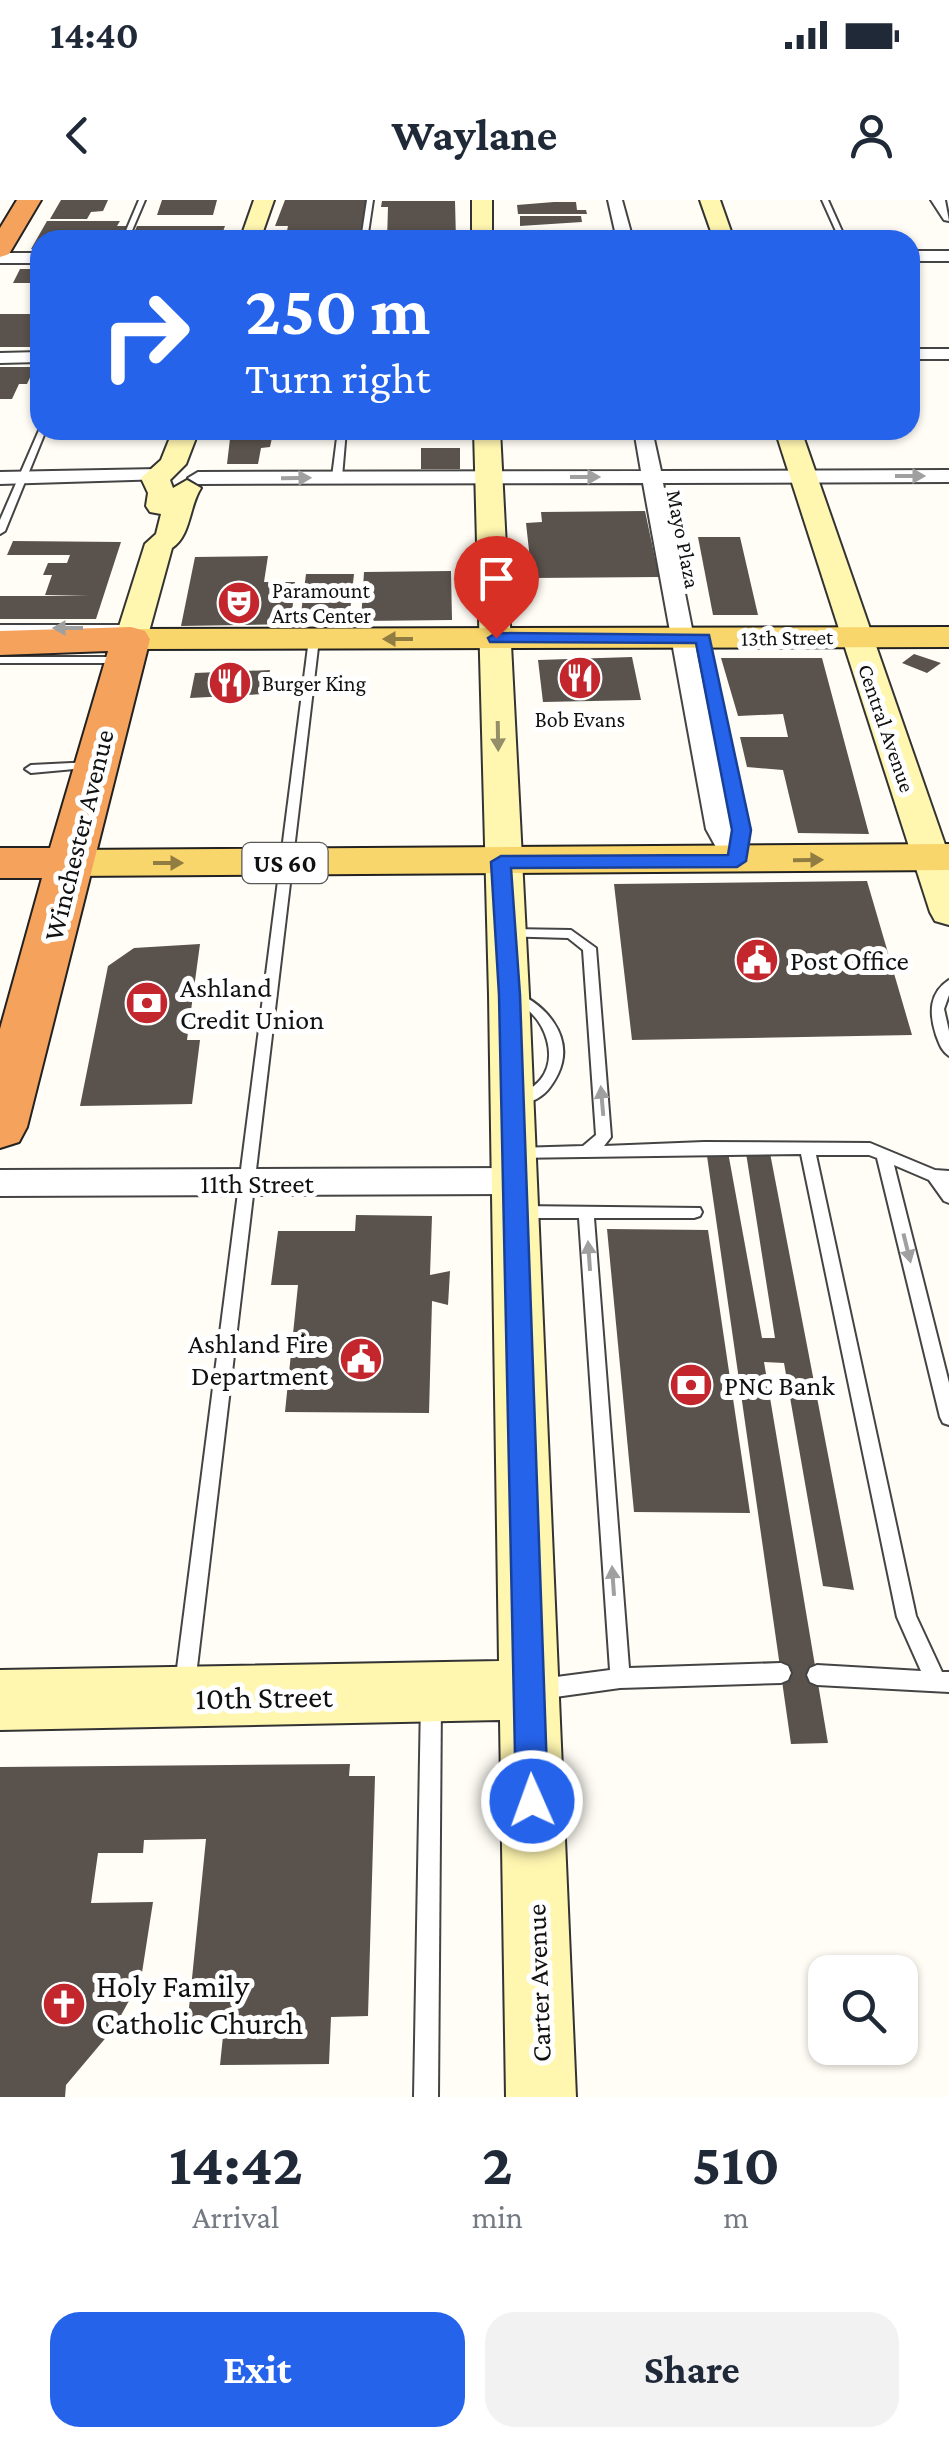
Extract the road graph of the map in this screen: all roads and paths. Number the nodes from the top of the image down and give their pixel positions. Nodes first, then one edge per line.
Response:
1 (29, 200) edge
2 (142, 200) edge
3 (251, 200) edge
4 (264, 200) edge
5 (370, 200) edge
6 (482, 200) edge
7 (599, 200) edge
8 (616, 200) edge
9 (710, 200) edge
10 (824, 200) edge
11 (938, 200) edge
12 (949, 217) edge
13 (604, 227) dead end
14 (129, 230) edge
15 (241, 230) edge
16 (254, 230) edge
17 (366, 230) edge
18 (482, 230) edge
19 (623, 230) edge
20 (720, 230) edge
21 (839, 230) edge
22 (0, 249) edge
23 (920, 256) edge
24 (949, 256) edge
25 (0, 258) edge
26 (30, 258) edge
27 (920, 354) edge
28 (949, 354) edge
29 (30, 357) edge
30 (0, 358) edge
31 (35, 440) edge
32 (182, 440) edge
33 (196, 440) edge
34 (341, 440) edge
35 (487, 440) edge
36 (647, 440) edge
37 (663, 440) edge
38 (791, 440) edge
39 (488, 476) junction
40 (803, 476) junction
41 (949, 476) edge
42 (337, 477) junction
43 (662, 477) junction
44 (10, 478) edge
45 (168, 480) junction
46 (0, 532) edge
47 (0, 628) edge
48 (856, 637) junction
49 (949, 637) edge
50 (496, 638) junction
51 (693, 638) junction
52 (314, 639) junction
53 (0, 643) edge
54 (131, 643) junction
55 (0, 660) edge
56 (95, 765) junction
57 (31, 768) dead end
58 (940, 856) edge
59 (737, 861) junction
60 (501, 862) junction
61 (0, 863) edge
62 (70, 863) junction
63 (287, 863) junction
64 (949, 912) edge
65 (506, 933) junction
66 (949, 984) edge
67 (949, 1051) edge
68 (0, 1127) edge
69 (807, 1149) junction
70 (586, 1152) junction
71 (883, 1153) junction
72 (513, 1162) junction
73 (942, 1176) edge
74 (0, 1183) edge
75 (248, 1184) junction
76 (949, 1197) edge
77 (586, 1212) junction
78 (694, 1212) dead end
79 (949, 1417) edge
80 (781, 1673) dead end
81 (816, 1675) dead end
82 (620, 1678) junction
83 (943, 1681) edge
84 (528, 1690) junction
85 (432, 1694) junction
86 (183, 1698) junction
87 (0, 1700) edge
88 (426, 2097) edge
89 (541, 2097) edge

1 - 22 highway
2 - 14 lane
3 - 15 street
4 - 16 street
5 - 17 lane
6 - 18 street
7 - 13 street
8 - 19 street
9 - 20 street
10 - 21 lane
11 - 12 street
23 - 24 street
25 - 26 street
27 - 28 street
29 - 30 street
31 - 44 lane
32 - 45 street, Winchester Avenue
33 - 45 street, Winchester Avenue
34 - 42 lane
35 - 39 street, Carter Avenue
36 - 43 street, Mayo Plaza
37 - 43 street, Mayo Plaza
38 - 40 street, Central Avenue
39 - 42 street
39 -> 43 street
39 - 50 street, Carter Avenue
40 -> 41 street
40 - 43 street
40 - 48 street, Central Avenue
45 -> 42 street
43 - 51 street, Mayo Plaza
44 - 45 street
44 - 46 lane
45 - 54 street, Winchester Avenue
54 -> 47 lane
48 - 49 main road, 13th Street
48 - 51 main road, 13th Street
48 - 58 street, Central Avenue
50 - 51 main road, 13th Street
50 -> 52 main road, 13th Street
50 -> 60 street, Carter Avenue
51 - 59 street, Mayo Plaza
52 - 54 main road, 13th Street
52 - 63 lane
53 - 54 highway, 13th Street
54 - 55 lane
54 - 56 highway, Winchester Avenue
56 - 57 lane
56 - 62 highway, Winchester Avenue
59 -> 58 main road, US 60
58 - 64 street, Central Avenue
59 - 60 main road, US 60
60 - 63 main road, US 60
60 - 65 street, Carter Avenue
61 - 62 highway
62 -> 63 main road, US 60
62 - 68 highway, Winchester Avenue
63 - 75 lane
70 -> 65 lane
65 - 72 street, Carter Avenue
66 - 67 lane
69 - 70 lane
69 - 71 lane
69 - 83 lane
70 - 72 lane
71 - 73 lane
71 -> 79 lane
72 - 75 street, 11th Street
72 - 77 lane
72 - 84 street, Carter Avenue
73 - 76 lane
74 - 75 street, 11th Street
75 - 86 lane
77 - 78 lane
82 -> 77 lane
80 - 82 lane
81 - 83 lane
82 - 84 lane
84 - 85 street, 10th Street
84 - 89 street, Carter Avenue
85 - 86 street, 10th Street
85 - 88 lane
86 - 87 street, 10th Street

